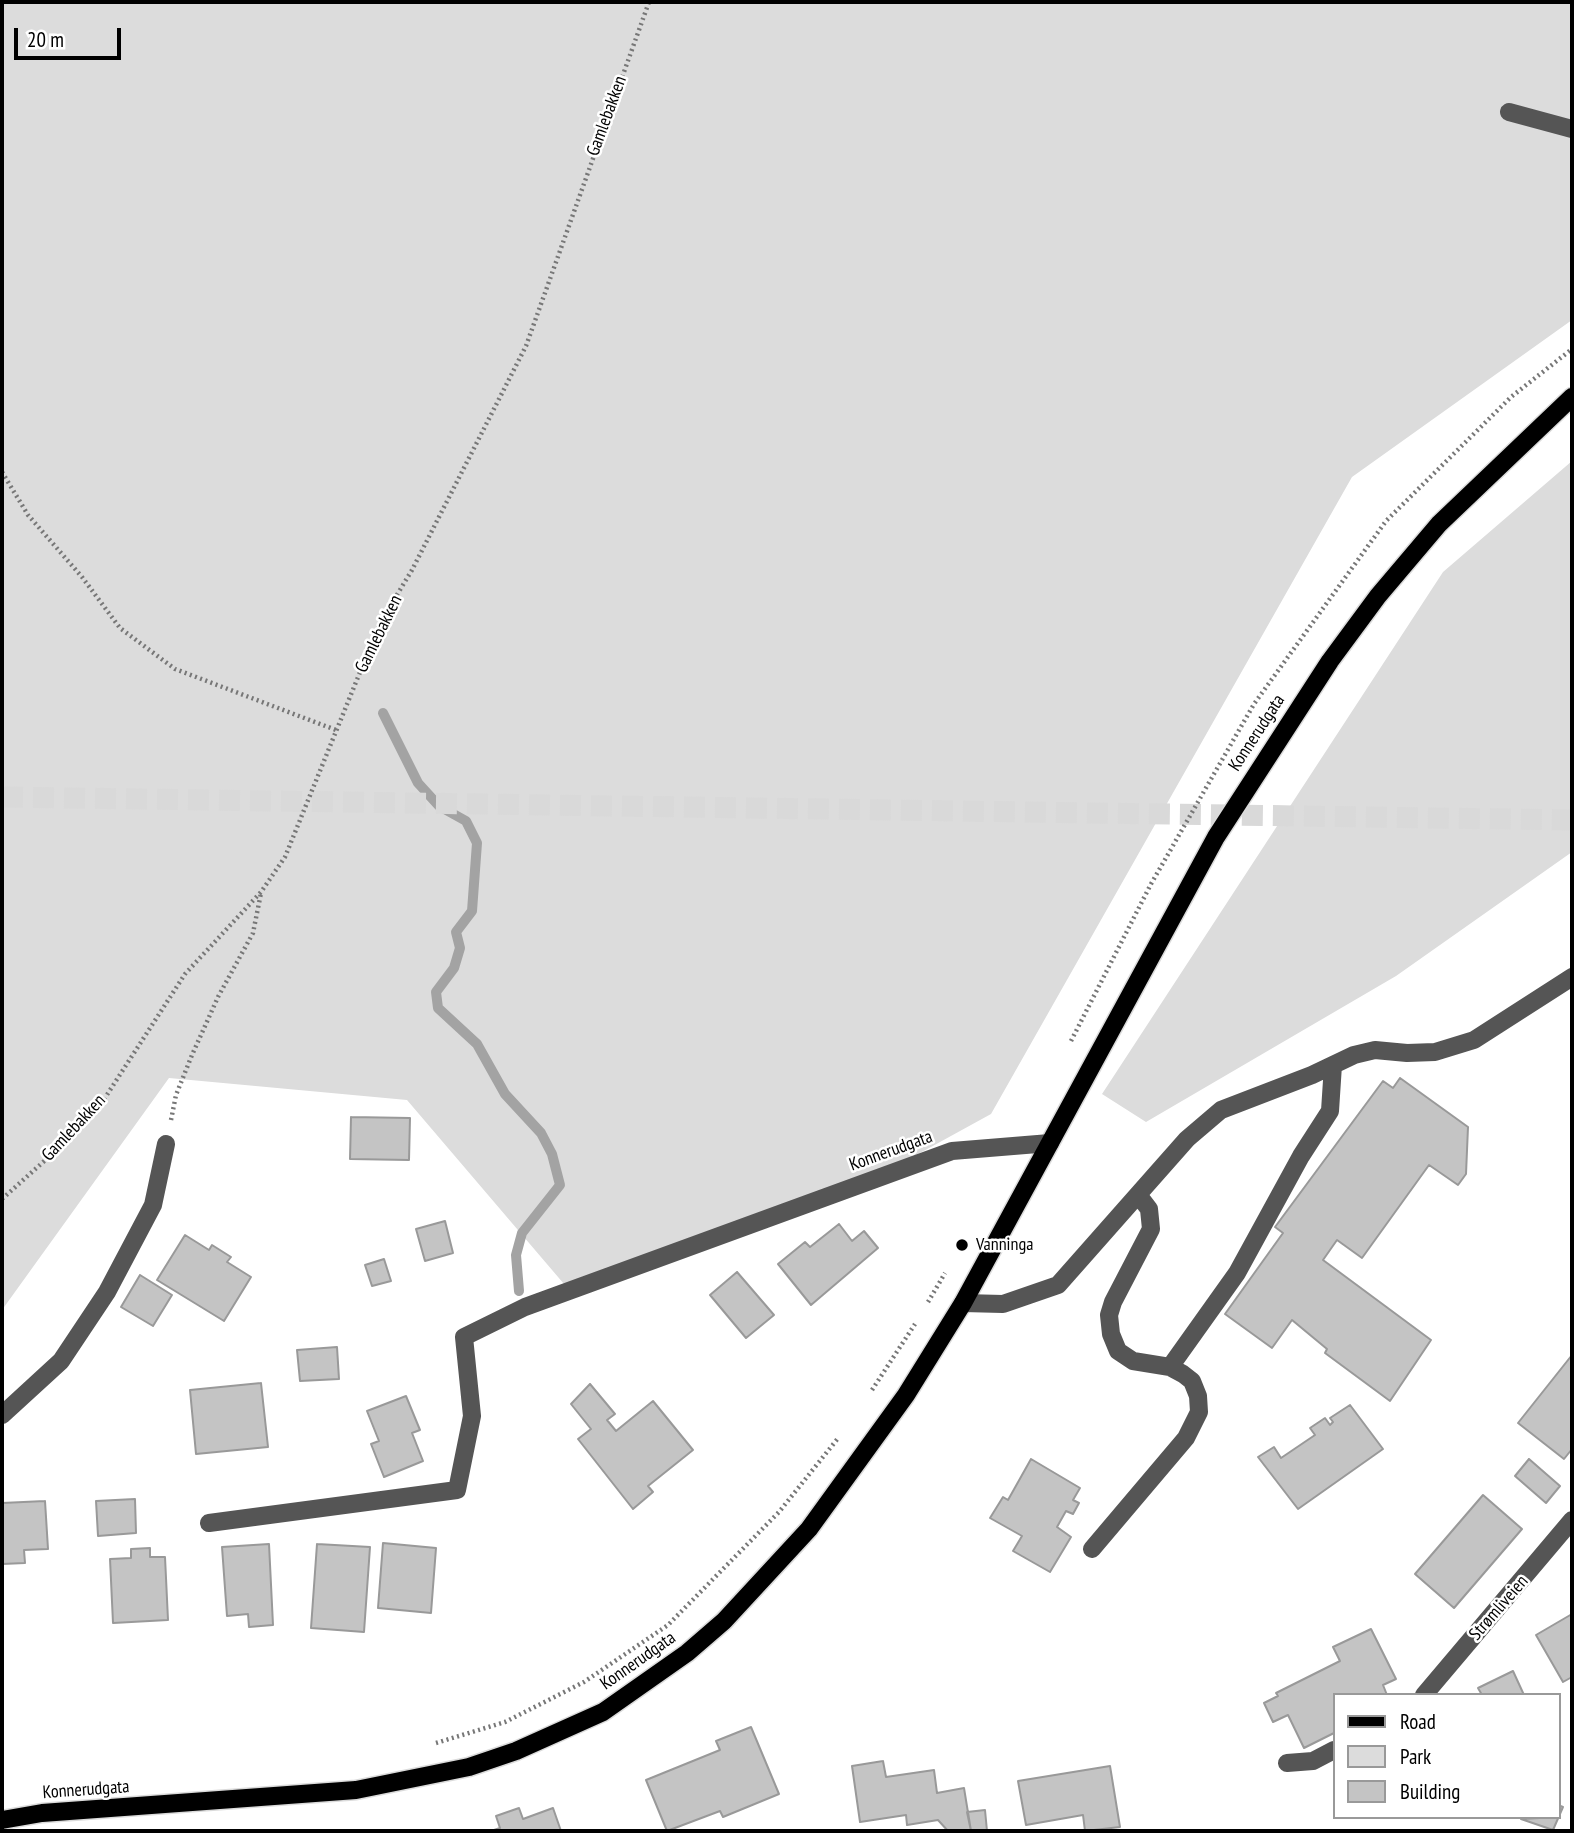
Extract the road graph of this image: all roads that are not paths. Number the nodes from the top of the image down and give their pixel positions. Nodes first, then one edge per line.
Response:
1 (1509, 112) dead end
2 (1572, 129) edge
3 (1572, 397) edge
4 (1572, 977) edge
5 (1333, 1065) junction
6 (1050, 1143) junction
7 (166, 1144) road end
8 (1139, 1196) junction
9 (963, 1303) junction
10 (1170, 1367) junction
11 (2, 1415) edge
12 (1572, 1520) edge
13 (209, 1523) dead end
14 (1092, 1549) dead end
15 (1426, 1693) edge
16 (1332, 1751) edge
17 (1287, 1763) dead end
18 (2, 1820) edge

1 - 2 street
3 - 6 main road, Konnerudgata
4 - 5 street
5 - 8 street
5 - 10 street
6 - 9 main road, Konnerudgata
6 - 13 street, Konnerudgata
7 - 11 street
8 - 9 street
8 - 10 street
9 - 18 main road, Konnerudgata
10 - 14 street
12 - 15 street, Strømliveien
16 - 17 street

